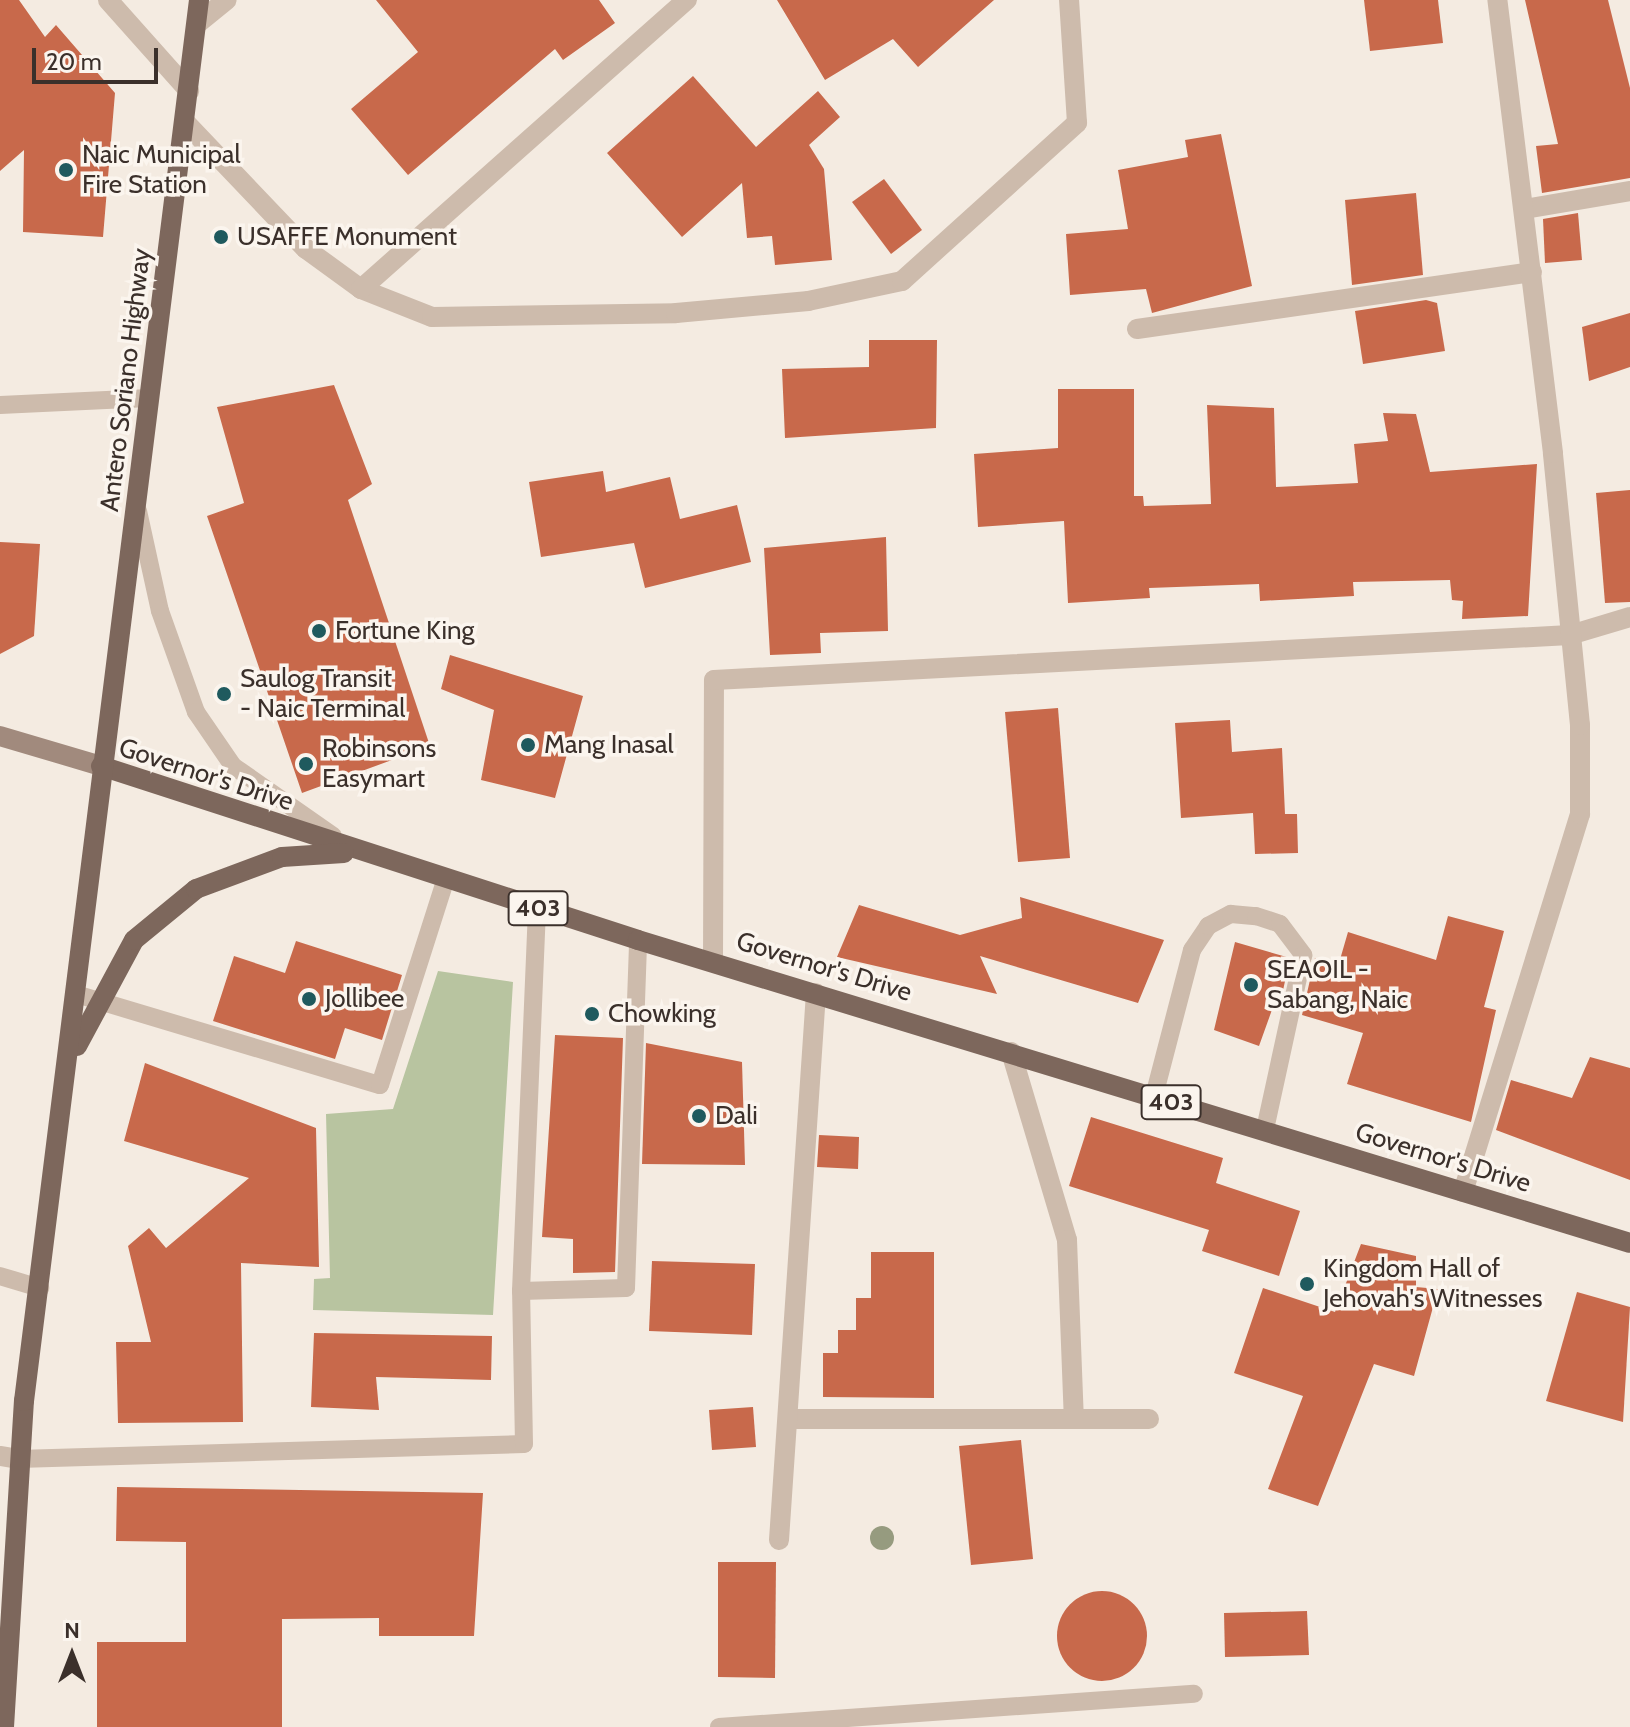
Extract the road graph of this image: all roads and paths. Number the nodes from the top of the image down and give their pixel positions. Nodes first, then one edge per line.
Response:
1 (108, 0) edge
2 (199, 0) edge
3 (227, 0) edge
4 (687, 0) edge
5 (1069, 0) edge
6 (1497, 0) edge
7 (197, 24) junction
8 (189, 91) junction
9 (185, 122) junction
10 (1630, 191) edge
11 (1525, 209) junction
12 (1532, 272) junction
13 (361, 289) junction
14 (1137, 329) dead end
15 (149, 398) junction
16 (0, 405) edge
17 (137, 503) junction
18 (1630, 617) edge
19 (1570, 635) junction
20 (0, 736) edge
21 (101, 766) junction
22 (363, 853) junction
23 (446, 878) junction
24 (537, 907) junction
25 (638, 940) junction
26 (713, 960) junction
27 (816, 993) junction
28 (86, 997) junction
29 (1011, 1052) junction
30 (1154, 1096) junction
31 (1265, 1130) junction
32 (1463, 1192) junction
33 (1630, 1243) edge
34 (0, 1276) edge
35 (40, 1288) junction
36 (521, 1291) junction
37 (788, 1419) junction
38 (1074, 1419) junction
39 (1149, 1419) dead end
40 (9, 1458) edge
41 (779, 1540) dead end
42 (1194, 1694) dead end
43 (4, 1727) edge
44 (719, 1727) edge

1 - 8 street
2 - 7 main road, Antero Soriano Highway
3 - 7 street
4 - 13 street
5 - 13 street
6 - 11 street
7 - 8 main road, Antero Soriano Highway
8 - 9 main road, Antero Soriano Highway
9 - 13 street
9 - 15 main road, Antero Soriano Highway
10 - 11 street
11 - 12 street
12 - 14 street
12 - 19 street
15 - 16 lane
15 - 17 main road, Antero Soriano Highway
17 - 21 main road, Antero Soriano Highway
17 - 22 lane
18 - 19 street
19 - 26 street
19 - 32 street
20 - 21 main road, 403
21 - 22 main road, Governor's Drive / 403
21 - 28 main road, Governor's Drive
22 - 23 main road, Governor's Drive / 403
22 - 28 main road
23 - 24 main road, Governor's Drive / 403
23 - 28 lane
24 - 25 main road, Governor's Drive / 403
24 - 36 lane
25 - 26 main road, Governor's Drive / 403
25 - 36 lane
26 - 27 main road, Governor's Drive / 403
27 - 29 main road, Governor's Drive / 403
27 - 37 street
28 - 35 main road, Governor's Drive
29 - 30 main road, Governor's Drive / 403
29 - 38 street
30 - 31 main road, Governor's Drive / 403
30 - 31 lane
31 - 32 main road, Governor's Drive / 403
32 - 33 main road, Governor's Drive / 403
34 - 35 lane
35 - 40 main road, Governor's Drive
36 - 40 lane
37 - 38 street
37 - 41 street
38 - 39 street
40 - 43 main road, Governor's Drive
42 - 44 lane

